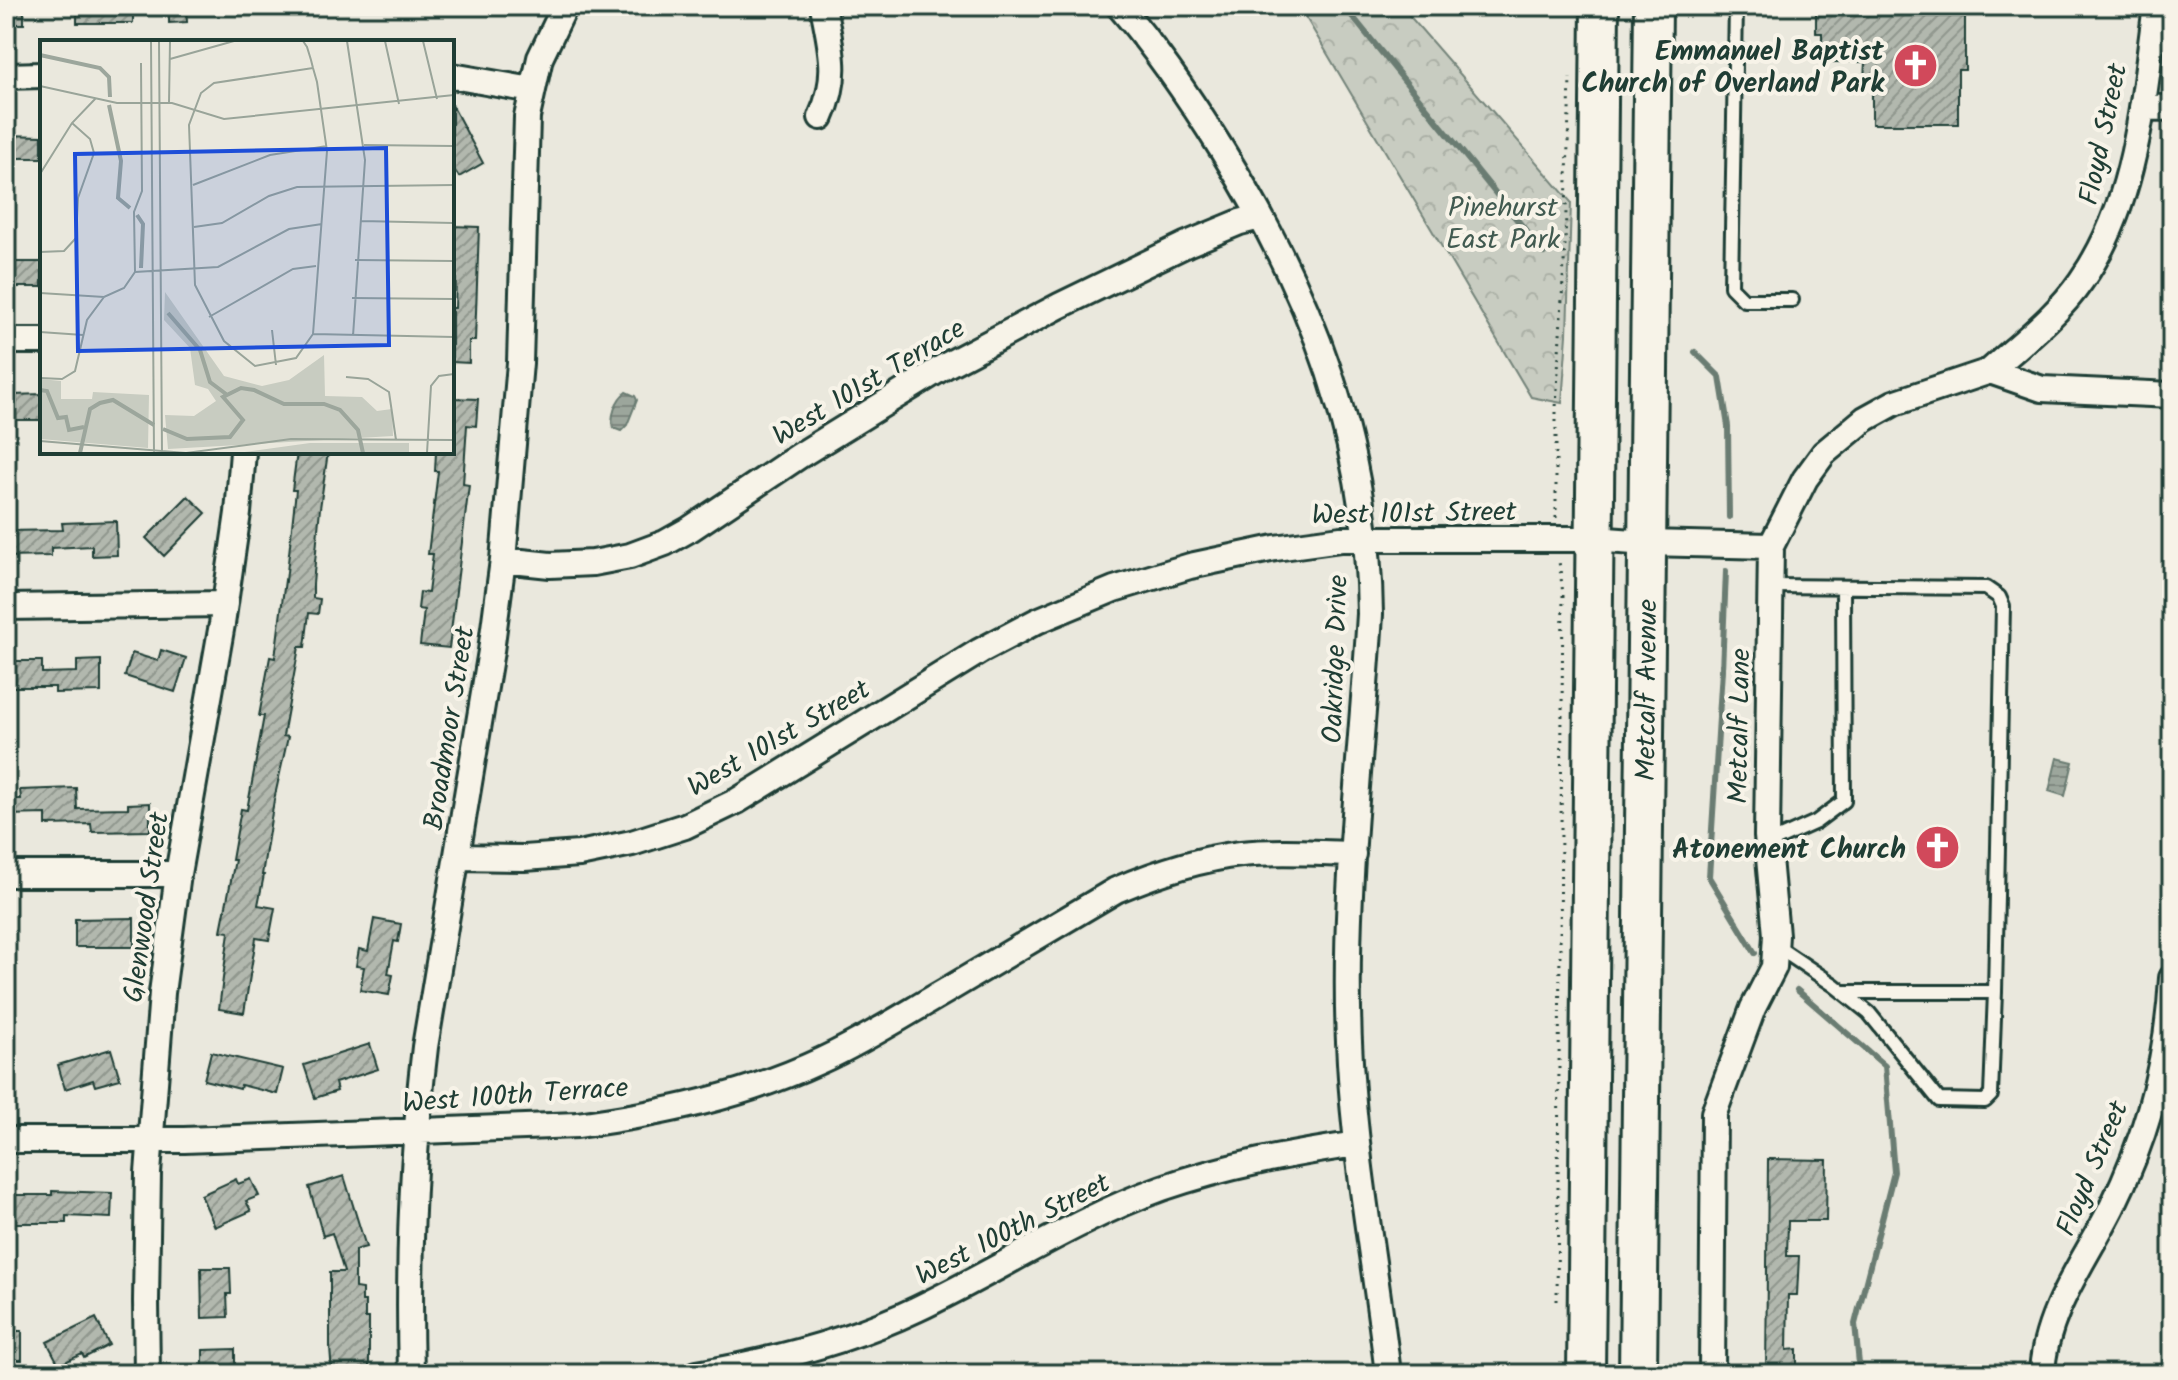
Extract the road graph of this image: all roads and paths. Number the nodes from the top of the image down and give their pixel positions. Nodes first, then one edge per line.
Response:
1 (565, 6) edge
2 (823, 6) edge
3 (1119, 6) edge
4 (1600, 6) edge
5 (1653, 6) edge
6 (1736, 6) edge
7 (2156, 6) edge
8 (1570, 73) dead end
9 (40, 75) edge
10 (6, 76) edge
11 (454, 76) edge
12 (532, 90) junction
13 (2142, 107) junction
14 (2172, 108) edge
15 (821, 117) dead end
16 (1260, 217) junction
17 (1792, 300) dead end
18 (6, 341) edge
19 (40, 341) edge
20 (1990, 371) junction
21 (2172, 395) edge
22 (243, 454) edge
23 (1365, 538) junction
24 (1556, 539) junction
25 (1594, 539) junction
26 (1647, 543) junction
27 (1771, 546) junction
28 (503, 560) junction
29 (1770, 586) junction
30 (1843, 587) junction
31 (225, 604) junction
32 (6, 607) edge
33 (1767, 844) junction
34 (1353, 854) junction
35 (457, 857) junction
36 (6, 874) edge
37 (178, 874) junction
38 (1776, 946) junction
39 (2172, 978) edge
40 (1844, 992) junction
41 (1995, 992) junction
42 (417, 1132) junction
43 (6, 1140) edge
44 (150, 1140) junction
45 (1357, 1144) junction
46 (1557, 1313) dead end
47 (1572, 1367) edge
48 (147, 1374) edge
49 (411, 1374) edge
50 (697, 1374) edge
51 (1388, 1374) edge
52 (1556, 1374) edge
53 (1638, 1374) edge
54 (1712, 1374) edge
55 (2042, 1374) edge

1 - 12 street, Broadmoor Street
2 - 15 street
3 - 16 street, Oakridge Drive
4 - 25 main road, Metcalf Avenue
5 - 26 main road, Metcalf Avenue
6 - 17 lane
7 - 13 street, Floyd Street
8 - 24 path
9 - 10 street
11 - 12 street
12 - 28 street, Broadmoor Street
13 - 14 street
13 - 20 street, Floyd Street
16 - 23 street, Oakridge Drive
16 - 28 street, West 101st Terrace
18 - 19 street
20 - 21 street
20 - 27 street
22 - 31 street, Glenwood Street
23 - 24 street, West 101st Street
23 - 34 street, Oakridge Drive
23 - 35 street, West 101st Street
24 - 25 street, West 101st Street
24 - 46 path
25 - 26 street, West 101st Street
25 - 47 main road, Metcalf Avenue
26 - 27 street, West 101st Street
26 - 53 main road, Metcalf Avenue
27 - 29 street, Metcalf Lane
28 - 35 street, Broadmoor Street
29 - 30 lane
29 - 33 street, Metcalf Lane
30 - 33 lane
30 - 41 lane
31 - 32 street
31 - 37 street, Glenwood Street
33 - 38 street, Metcalf Lane
34 - 42 street, West 100th Terrace
34 - 45 street, Oakridge Drive
35 - 42 street, Broadmoor Street
36 - 37 street
37 - 44 street, Glenwood Street
38 - 40 lane
38 - 54 street, Metcalf Lane
39 - 55 street, Floyd Street
40 - 41 lane
40 - 41 lane
42 - 44 street, West 100th Terrace
42 - 49 street, Broadmoor Street
43 - 44 street, West 100th Terrace
44 - 48 street, Glenwood Street
45 - 50 street, West 100th Street
45 - 51 street, Oakridge Drive
47 - 52 path

